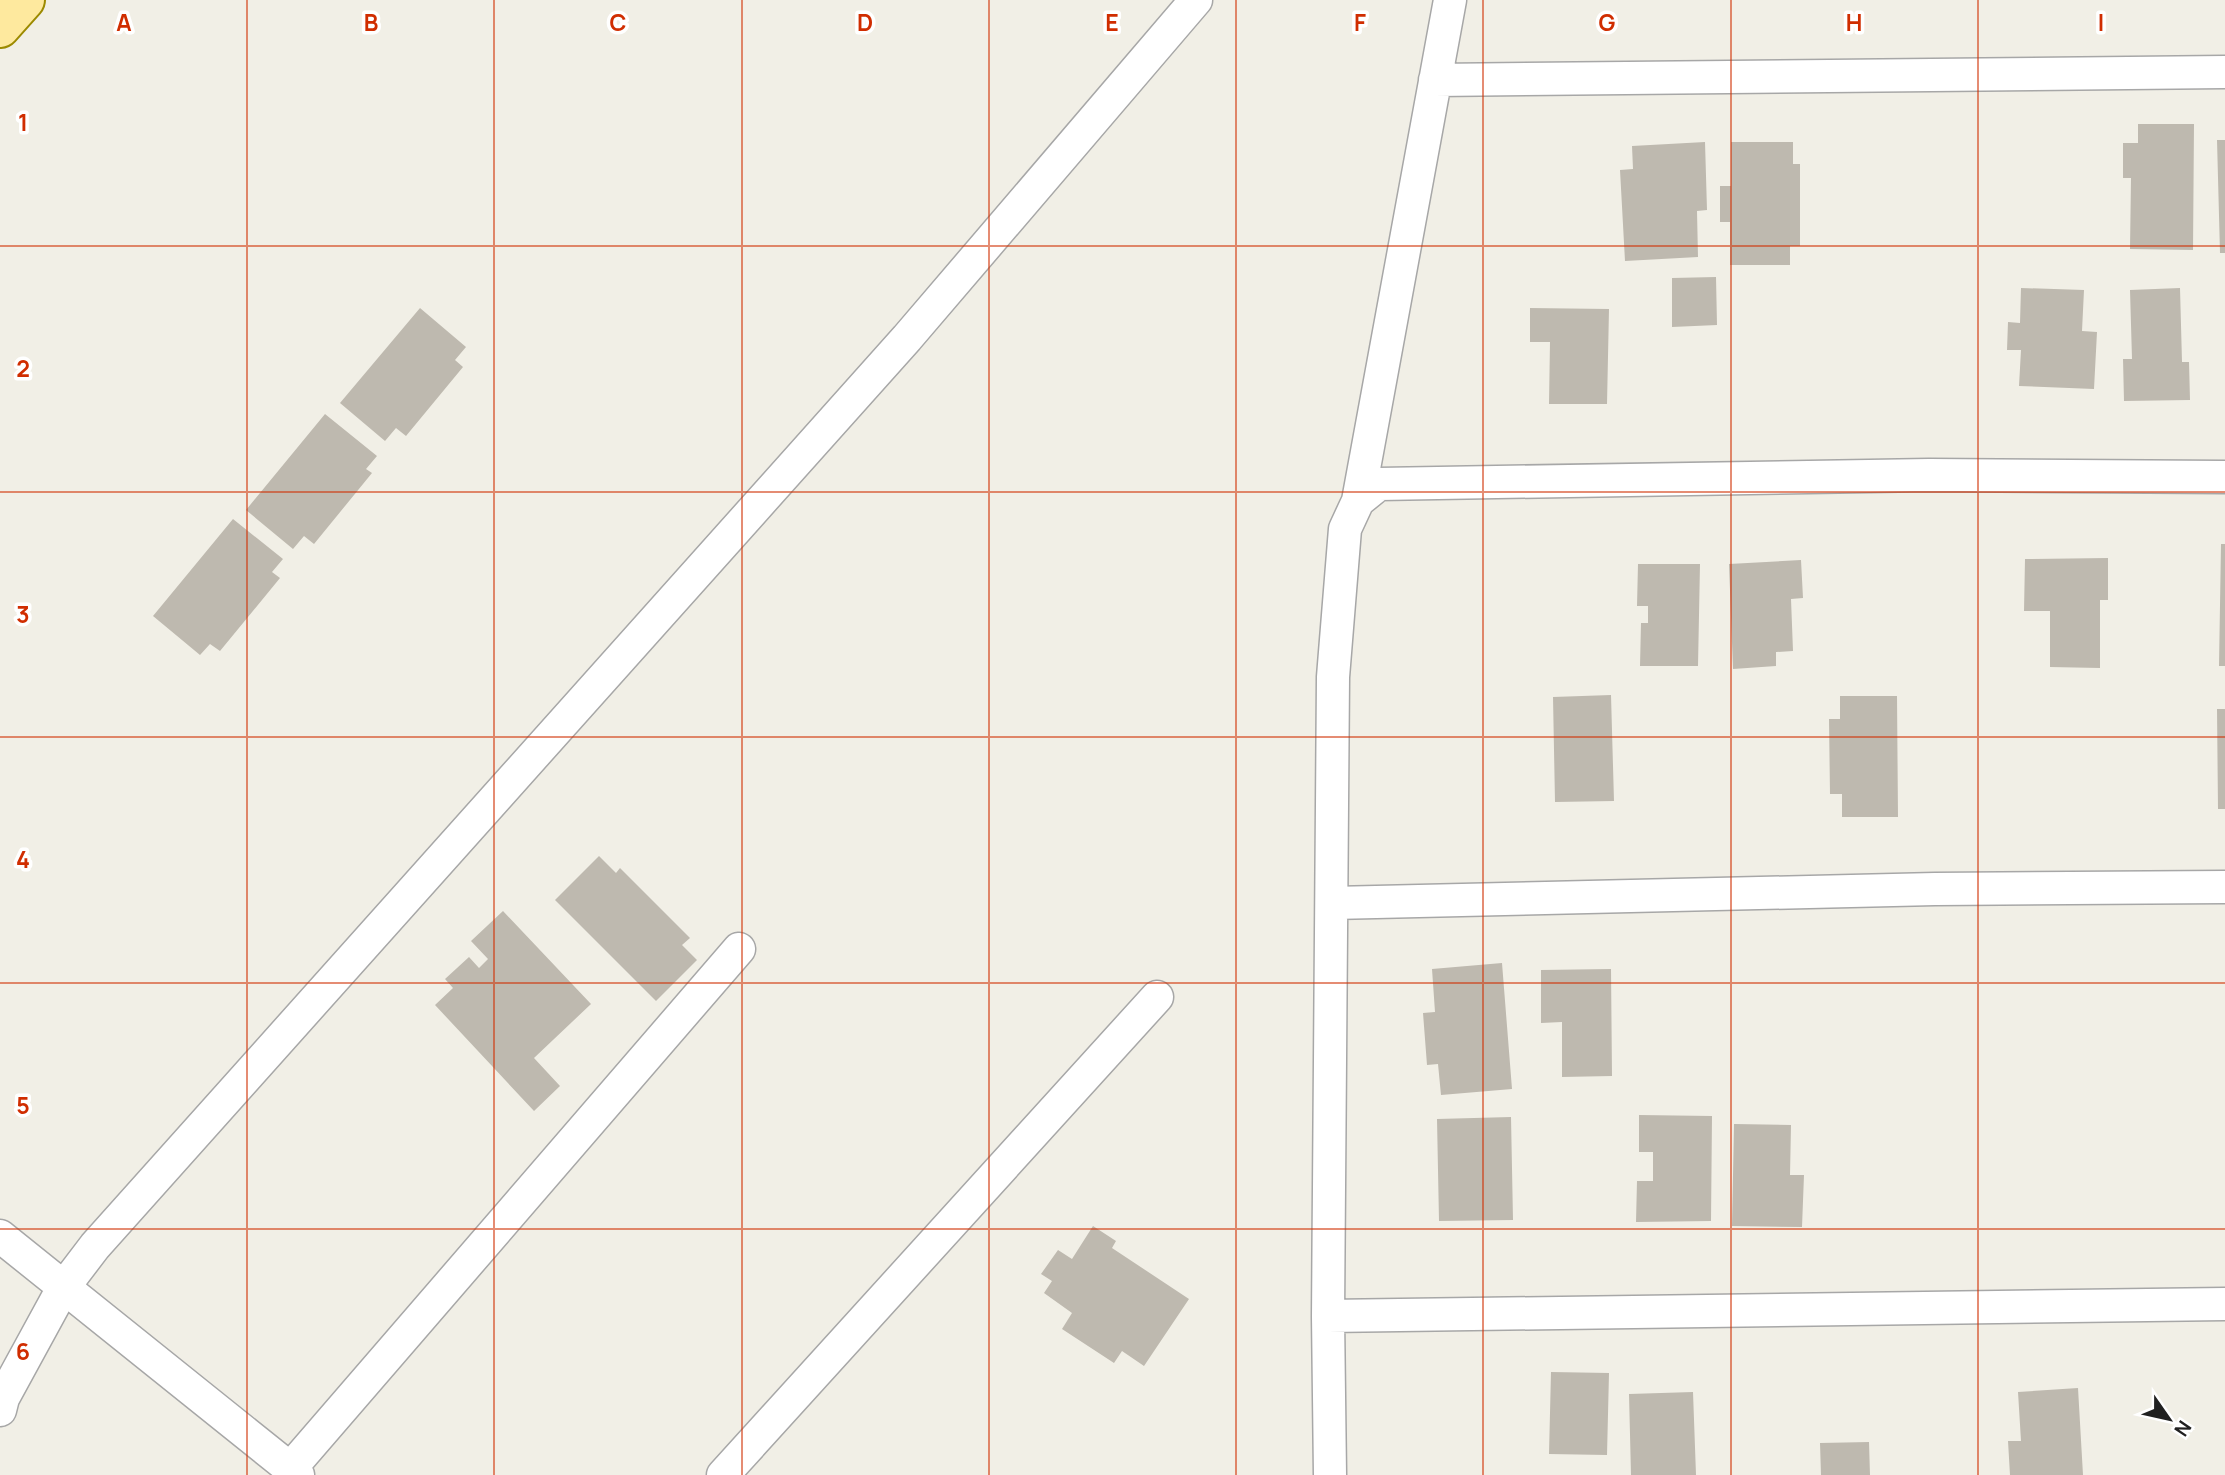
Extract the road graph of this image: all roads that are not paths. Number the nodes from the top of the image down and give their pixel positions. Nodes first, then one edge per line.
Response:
1 (1196, 0) edge
2 (1450, 0) edge
3 (2225, 72) edge
4 (1436, 80) junction
5 (2225, 477) edge
6 (1358, 501) junction
7 (2225, 887) edge
8 (1332, 903) junction
9 (739, 949) dead end
10 (1157, 997) dead end
11 (0, 1236) edge
12 (63, 1288) junction
13 (2225, 1304) edge
14 (1328, 1316) junction
15 (0, 1410) edge
16 (294, 1472) edge
17 (723, 1475) edge
18 (1329, 1475) edge

1 - 12 street
2 - 4 street
3 - 4 street
4 - 6 street
5 - 6 street
6 - 8 street
7 - 8 street
8 - 14 street
9 - 16 street
10 - 17 street
11 - 12 street
12 - 15 street
12 - 16 street
13 - 14 street
14 - 18 street

